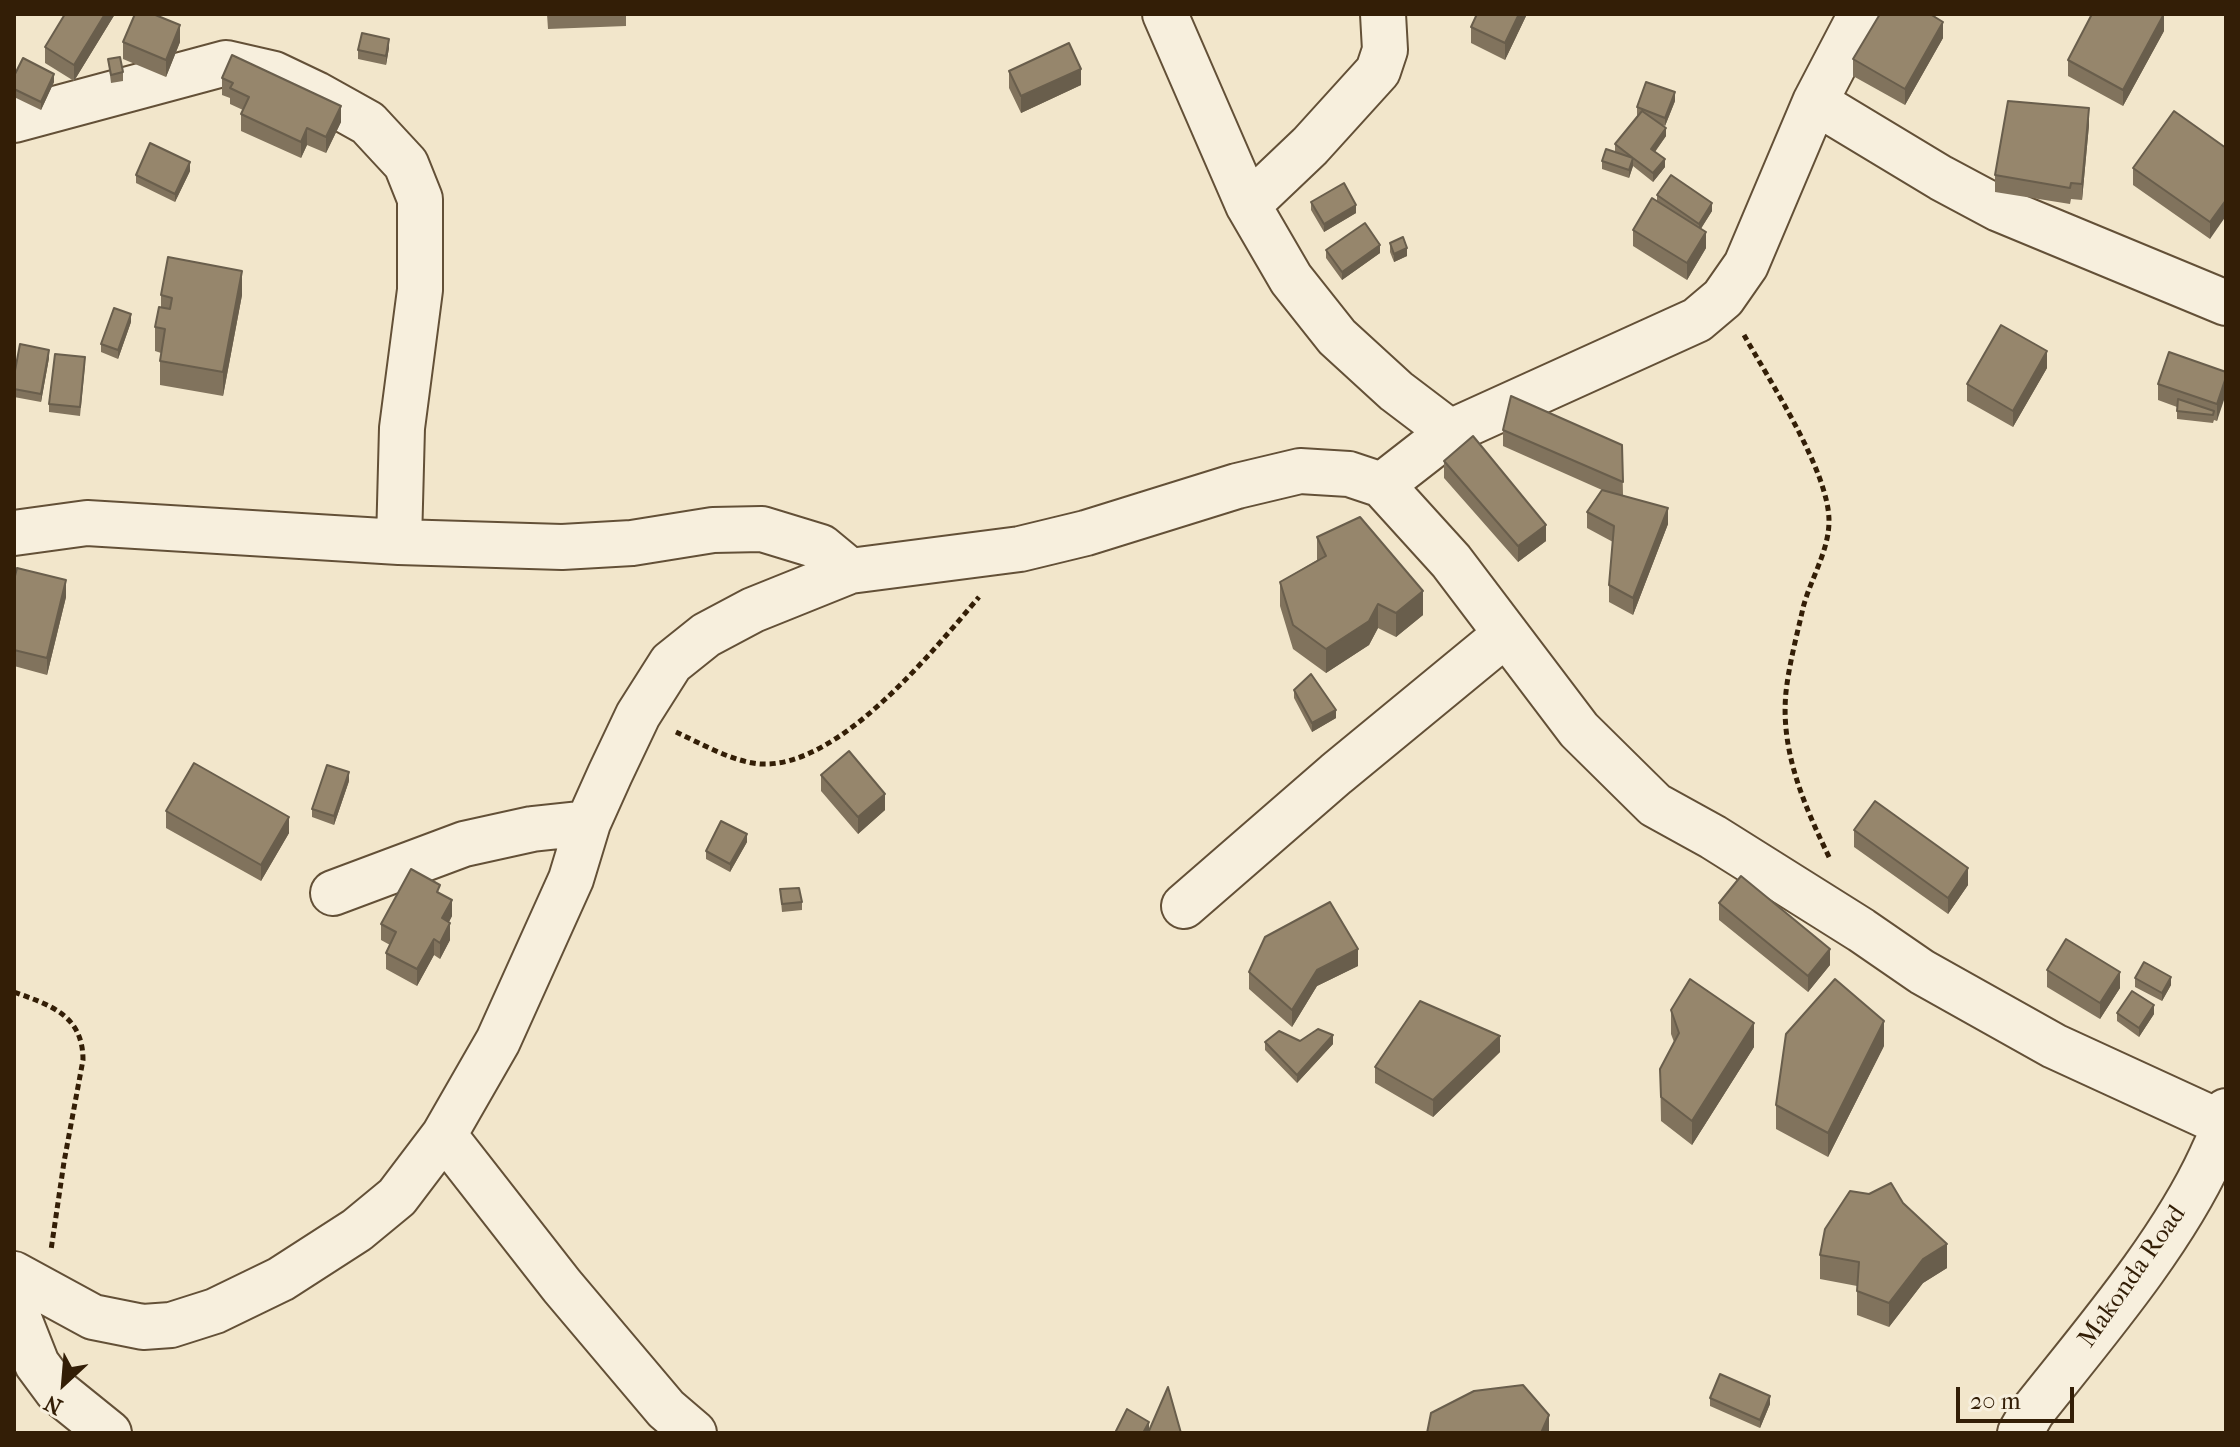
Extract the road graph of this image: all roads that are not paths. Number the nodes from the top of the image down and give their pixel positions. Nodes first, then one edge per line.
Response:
1 (1165, 14) edge
2 (1383, 14) edge
3 (1861, 14) edge
4 (1815, 102) junction
5 (14, 120) edge
6 (1248, 205) junction
7 (2226, 303) edge
8 (1450, 432) junction
9 (1382, 485) junction
10 (14, 533) edge
11 (399, 542) junction
12 (850, 571) junction
13 (1506, 634) junction
14 (588, 823) junction
15 (333, 893) dead end
16 (1184, 906) dead end
17 (2226, 1111) edge
18 (2226, 1125) edge
19 (444, 1135) junction
20 (23, 1303) edge
21 (666, 1425) edge
22 (109, 1433) edge
23 (2020, 1433) edge

1 - 6 street
2 - 6 street
3 - 4 street
4 - 7 street
4 - 8 street
5 - 11 street
6 - 8 street
8 - 9 street
9 - 12 street
9 - 13 street
10 - 11 street
11 - 12 street
12 - 14 street
13 - 16 street
13 - 18 street
14 - 15 street
14 - 19 street
17 - 18 street, Makonda Road
18 - 23 street, Makonda Road
19 - 20 street
19 - 21 street
20 - 22 street

